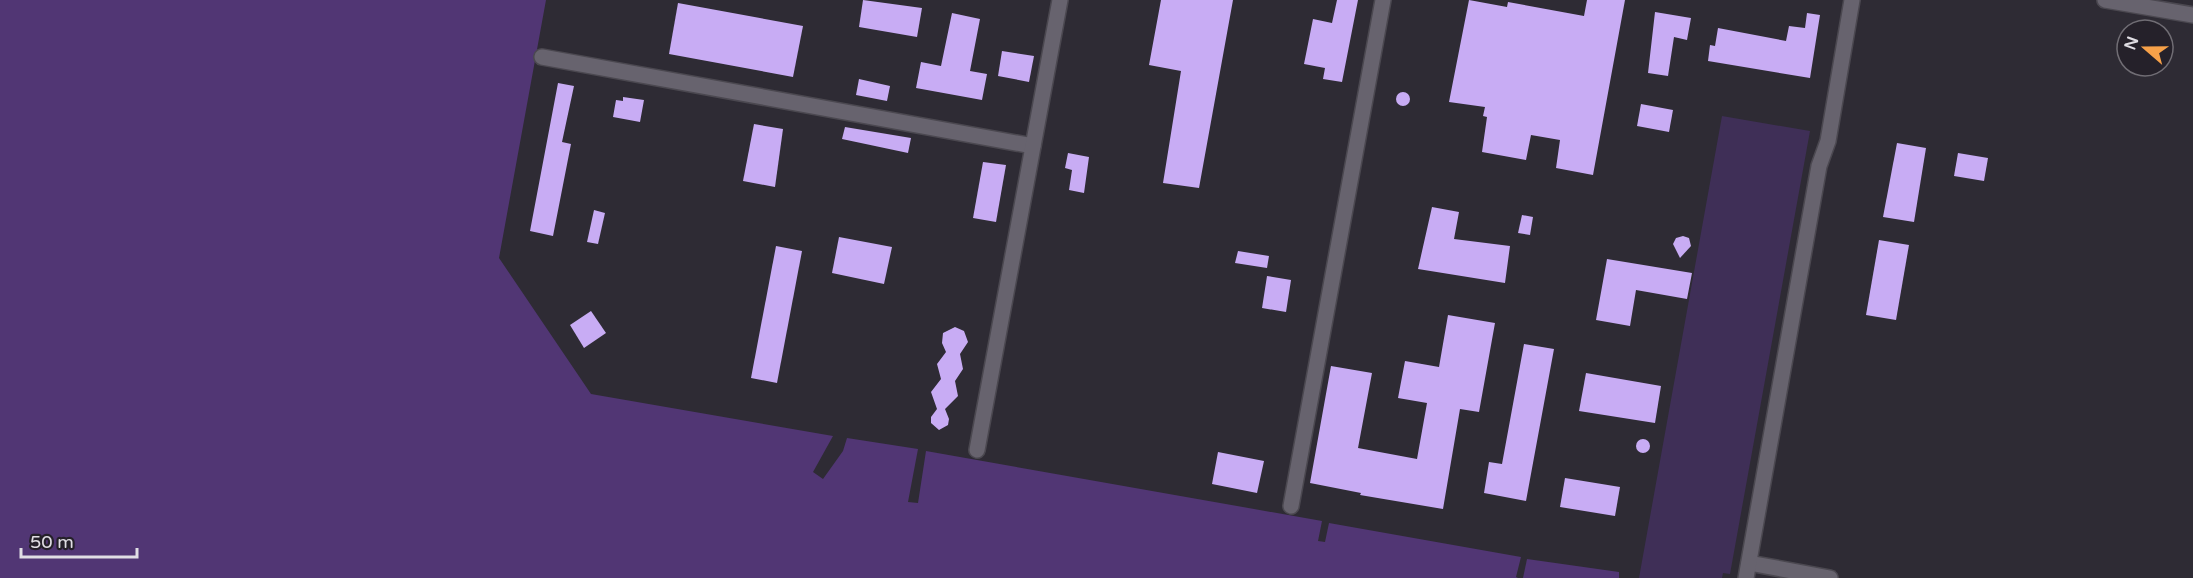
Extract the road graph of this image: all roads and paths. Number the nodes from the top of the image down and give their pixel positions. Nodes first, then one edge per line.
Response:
1 (1060, 0) edge
2 (1383, 0) edge
3 (1852, 0) edge
4 (2105, 0) edge
5 (2193, 15) edge
6 (542, 57) dead end
7 (1033, 146) junction
8 (977, 450) dead end
9 (1291, 506) dead end
10 (1748, 570) edge
11 (1830, 578) edge

1 - 7 street
2 - 9 street
3 - 10 street
4 - 5 street
6 - 7 street
7 - 8 street
10 - 11 street

